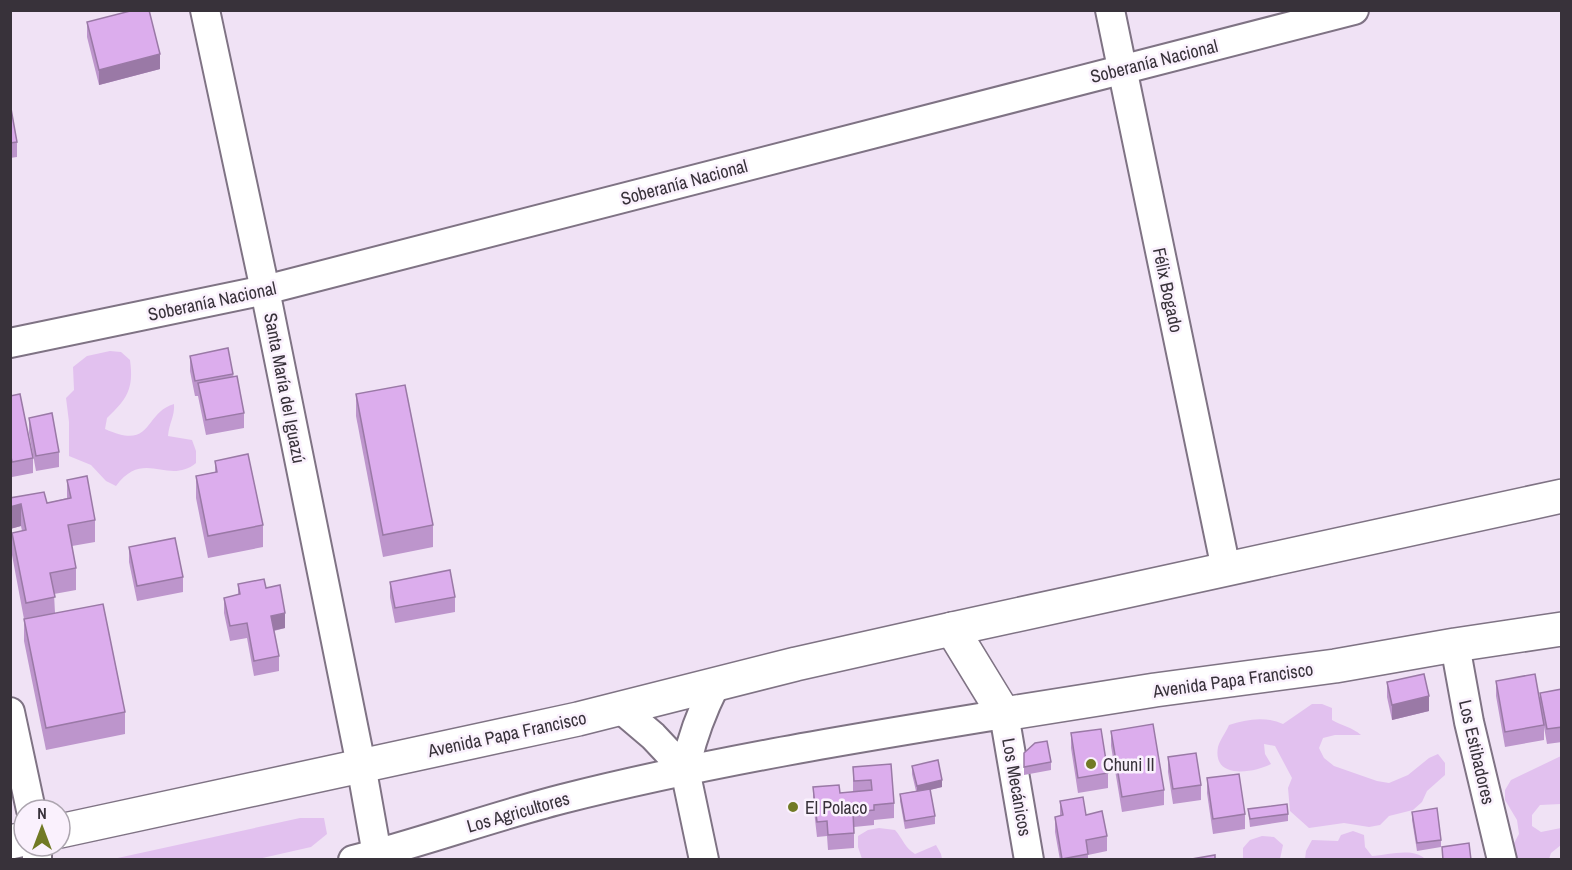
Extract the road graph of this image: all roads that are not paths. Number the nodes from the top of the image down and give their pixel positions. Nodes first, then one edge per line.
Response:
1 (205, 10) edge
2 (1110, 10) edge
3 (1354, 10) edge
4 (1121, 69) junction
5 (265, 290) junction
6 (10, 343) edge
7 (1562, 496) edge
8 (1226, 569) junction
9 (952, 629) junction
10 (1562, 629) edge
11 (1455, 645) junction
12 (715, 685) junction
13 (620, 708) junction
14 (10, 712) edge
15 (1004, 714) junction
16 (361, 765) junction
17 (685, 770) junction
18 (28, 798) edge
19 (72, 828) edge
20 (369, 858) edge
21 (704, 860) edge
22 (1029, 860) edge
23 (1502, 860) edge

1 - 5 street, Santa María del Iguazú
2 - 4 street, Félix Bogado
3 - 4 street, Soberanía Nacional
4 - 5 street, Soberanía Nacional
4 - 8 street, Félix Bogado
5 - 6 street, Soberanía Nacional
5 - 16 street, Santa María del Iguazú
7 - 8 main road, Avenida Papa Francisco
8 - 9 main road, Avenida Papa Francisco
9 - 12 main road, Avenida Papa Francisco
9 - 15 main road
10 - 11 main road, Avenida Papa Francisco
11 - 15 main road, Avenida Papa Francisco
11 - 23 street, Los Estibadores
12 - 13 main road, Avenida Papa Francisco
12 - 17 street
13 - 16 main road, Avenida Papa Francisco
13 - 17 street
14 - 18 street
15 - 17 street, Los Agricultores
15 - 22 street, Los Mecánicos
16 - 19 main road, Avenida Papa Francisco
16 - 20 street, Santa María del Iguazú
17 - 20 street, Los Agricultores
17 - 21 street

